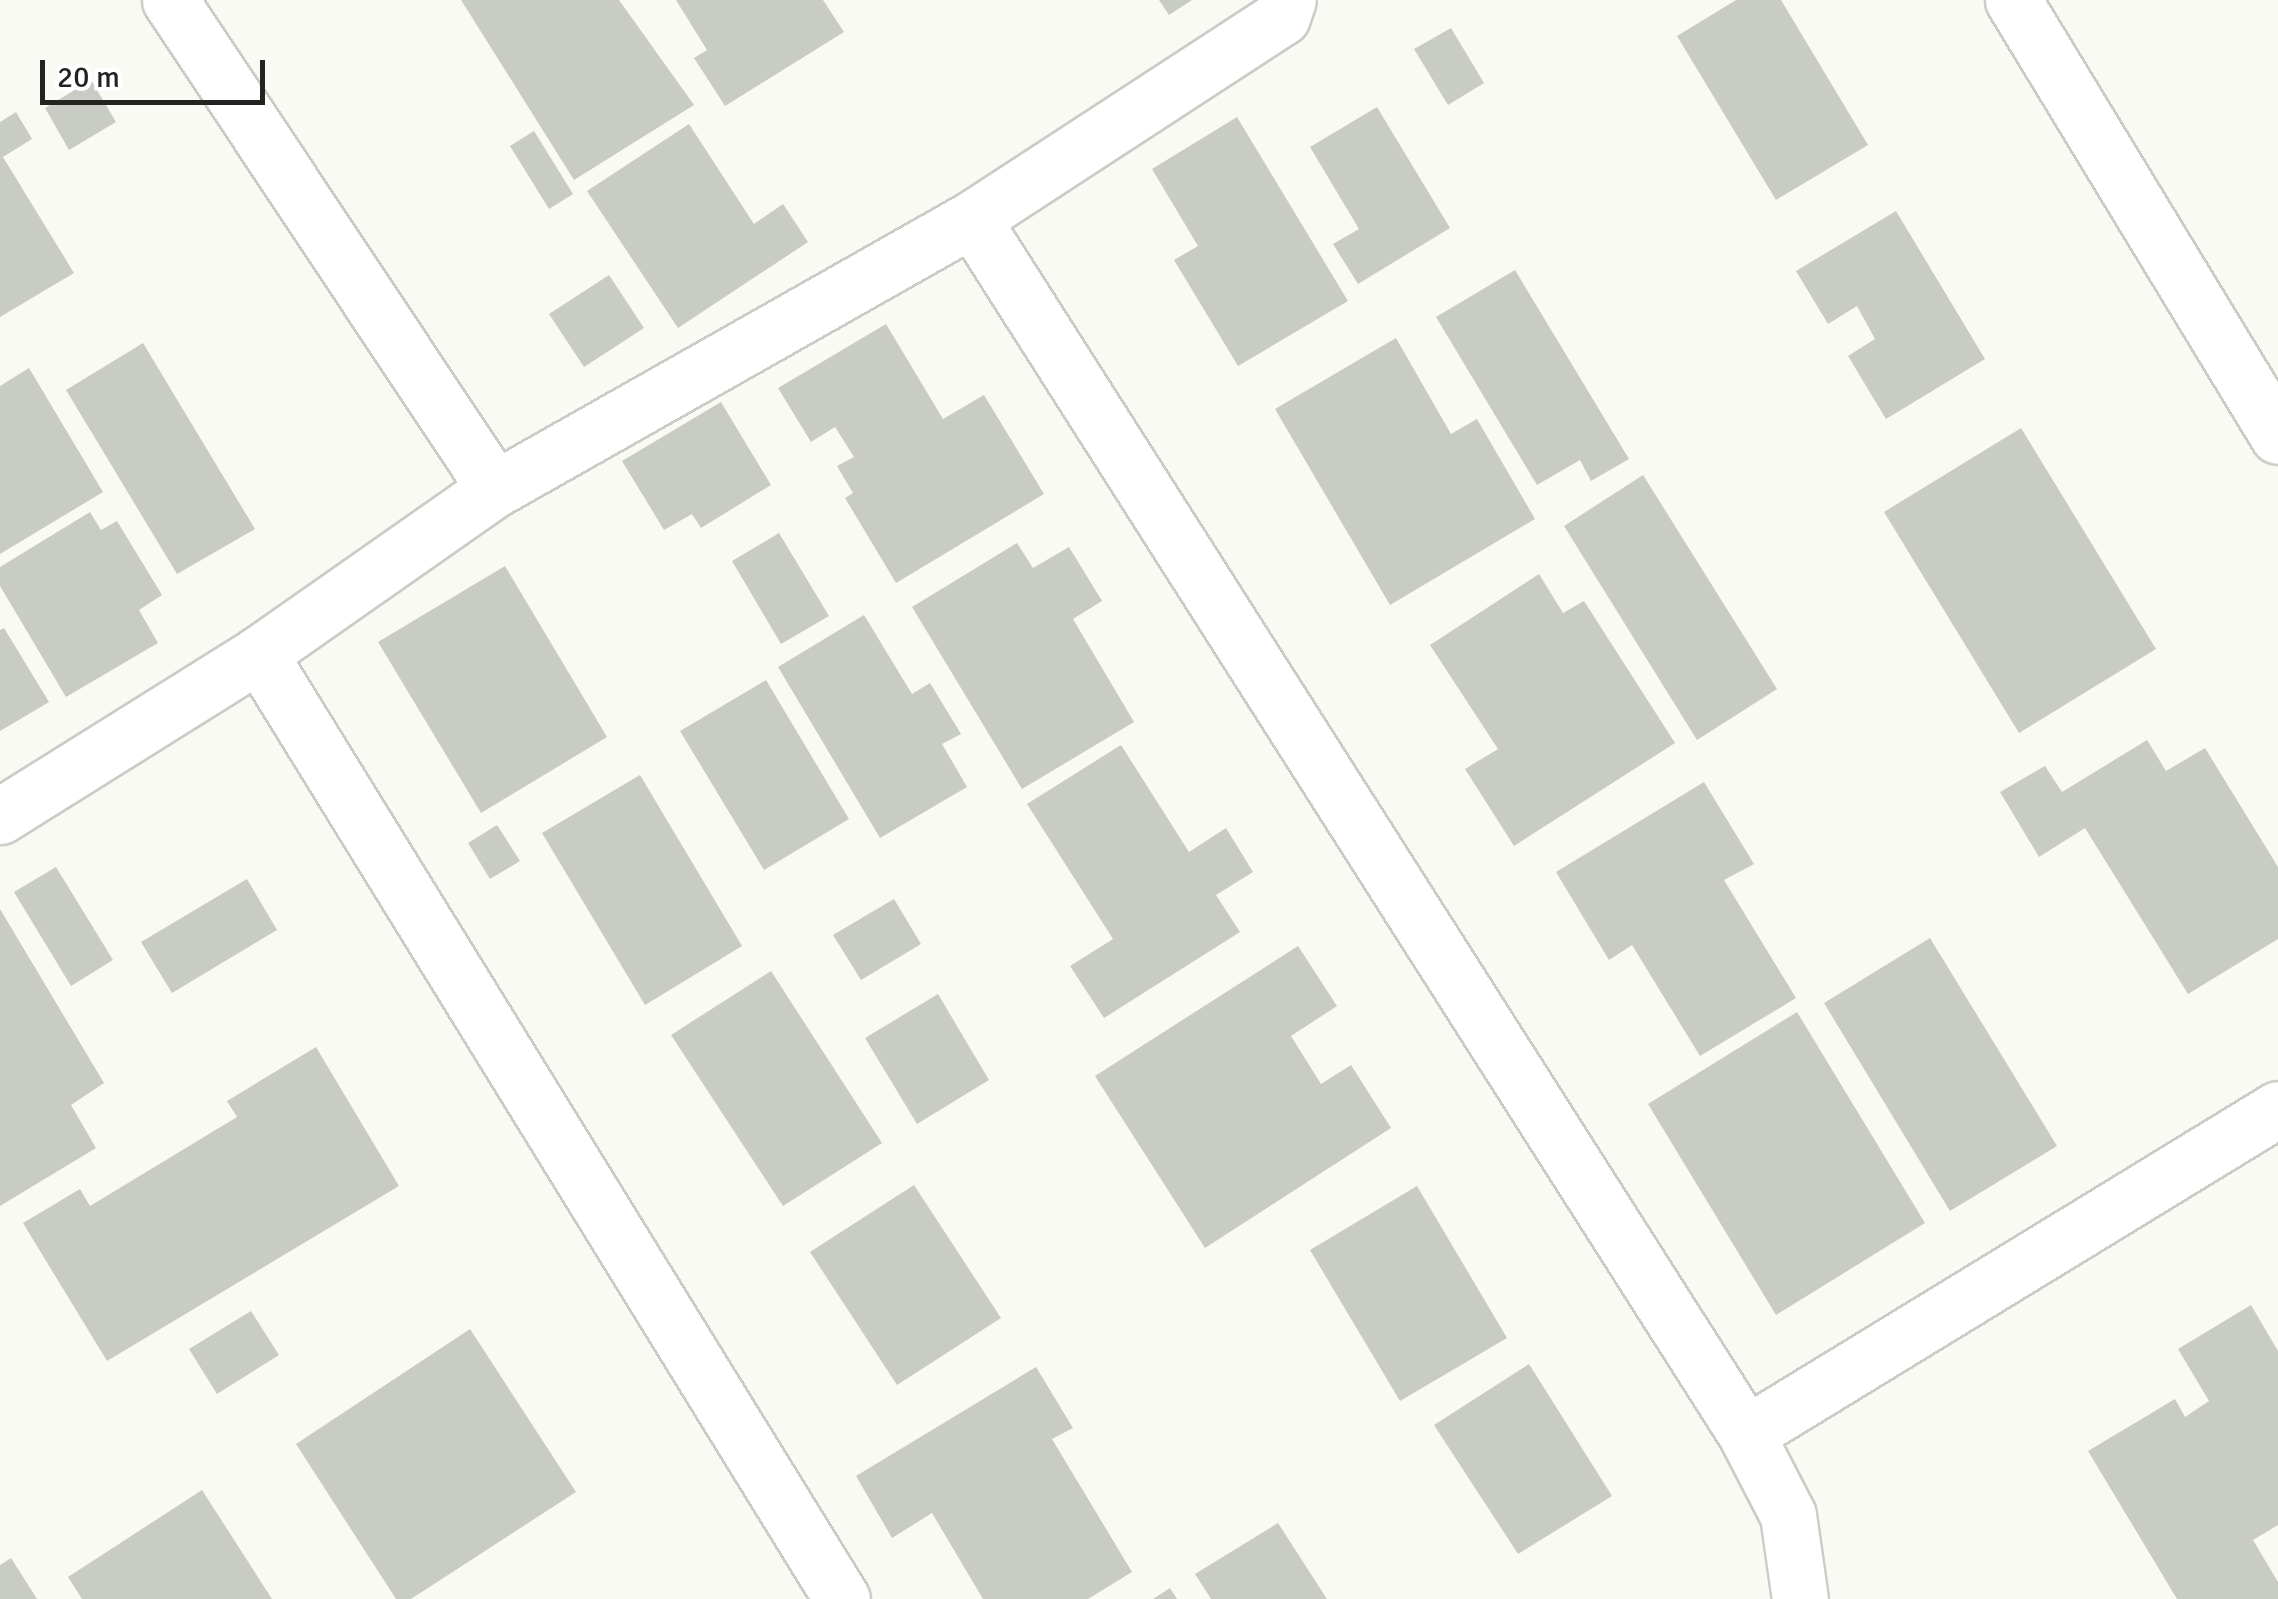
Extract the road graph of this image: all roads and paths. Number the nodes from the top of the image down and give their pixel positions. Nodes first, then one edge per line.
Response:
1 (170, 0) edge
2 (1288, 0) edge
3 (2013, 0) edge
4 (972, 219) junction
5 (2278, 436) edge
6 (495, 489) junction
7 (260, 654) junction
8 (0, 816) edge
9 (2278, 1109) edge
10 (1746, 1434) junction
11 (842, 1599) edge
12 (1800, 1599) edge

1 - 6 street
2 - 4 street
3 - 5 street
4 - 6 street
4 - 10 street
6 - 7 street
7 - 8 street
7 - 11 street
9 - 10 street
10 - 12 street

